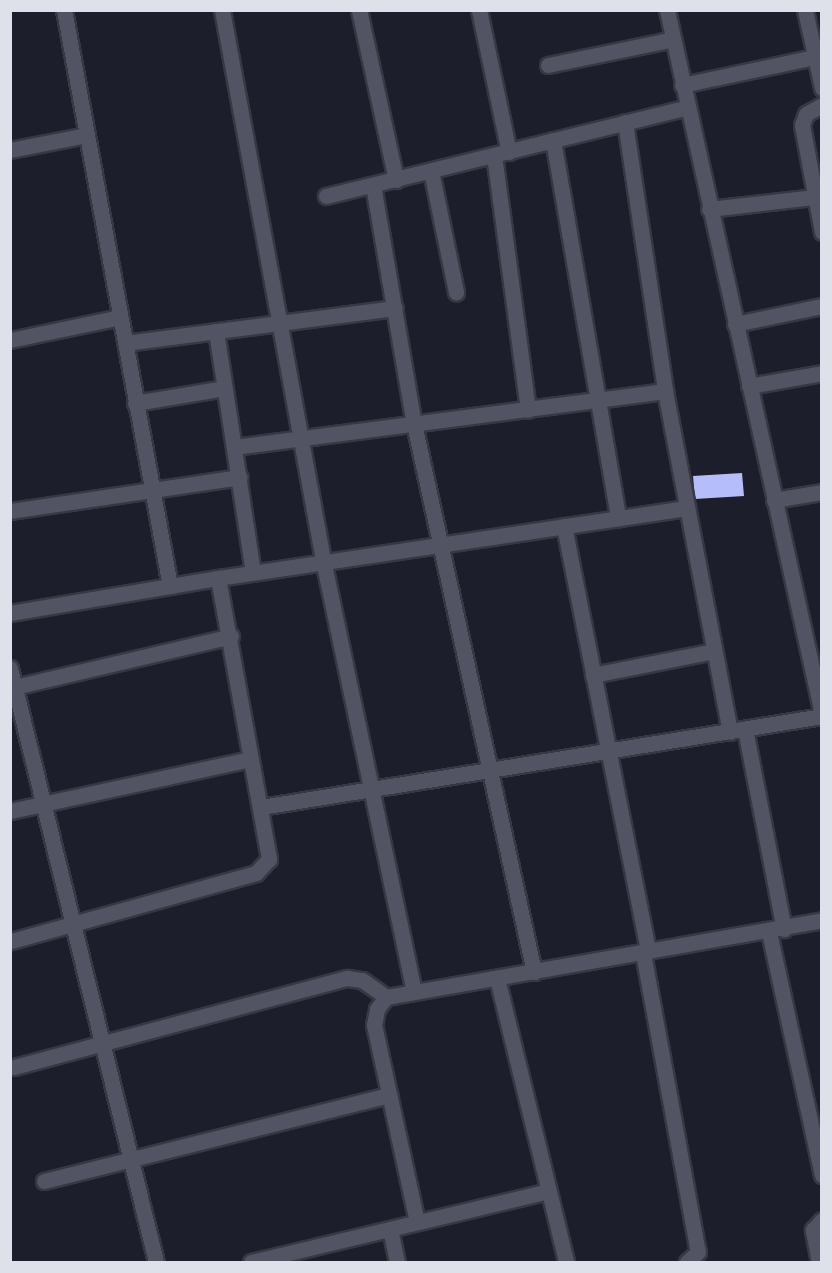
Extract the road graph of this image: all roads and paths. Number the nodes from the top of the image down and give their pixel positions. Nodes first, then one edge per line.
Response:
1 (64, 10) edge
2 (222, 10) edge
3 (359, 10) edge
4 (479, 10) edge
5 (667, 10) edge
6 (805, 10) edge
7 (673, 39) junction
8 (815, 57) junction
9 (548, 65) dead end
10 (682, 85) junction
11 (822, 88) edge
12 (822, 105) edge
13 (687, 107) junction
14 (625, 122) junction
15 (87, 135) junction
16 (552, 140) junction
17 (10, 150) edge
18 (502, 153) junction
19 (431, 171) junction
20 (396, 180) junction
21 (373, 185) junction
22 (326, 196) dead end
23 (815, 197) junction
24 (710, 209) junction
25 (822, 232) edge
26 (456, 292) dead end
27 (822, 306) edge
28 (395, 308) junction
29 (120, 317) junction
30 (282, 323) junction
31 (735, 324) junction
32 (216, 331) junction
33 (10, 340) edge
34 (125, 343) junction
35 (822, 373) edge
36 (749, 386) junction
37 (225, 388) junction
38 (665, 391) junction
39 (596, 401) junction
40 (135, 403) junction
41 (528, 410) junction
42 (414, 424) junction
43 (303, 438) junction
44 (234, 447) junction
45 (238, 477) junction
46 (150, 492) junction
47 (822, 492) edge
48 (774, 500) junction
49 (686, 508) junction
50 (10, 511) edge
51 (618, 518) junction
52 (564, 526) junction
53 (439, 543) junction
54 (323, 560) junction
55 (254, 572) junction
56 (218, 578) junction
57 (170, 586) junction
58 (10, 613) edge
59 (231, 636) junction
60 (714, 651) junction
61 (10, 668) edge
62 (593, 675) junction
63 (13, 687) edge
64 (822, 715) edge
65 (745, 729) junction
66 (730, 732) junction
67 (609, 753) junction
68 (250, 759) junction
69 (490, 772) junction
70 (372, 790) junction
71 (44, 803) junction
72 (261, 807) junction
73 (10, 811) edge
74 (822, 920) edge
75 (74, 924) junction
76 (784, 929) junction
77 (769, 932) junction
78 (10, 941) edge
79 (645, 953) junction
80 (534, 972) junction
81 (497, 978) junction
82 (414, 992) junction
83 (386, 997) junction
84 (105, 1043) junction
85 (14, 1068) dead end
86 (389, 1095) junction
87 (132, 1159) junction
88 (822, 1175) edge
89 (44, 1181) dead end
90 (548, 1191) junction
91 (822, 1220) edge
92 (417, 1222) junction
93 (390, 1229) junction
94 (156, 1263) edge
95 (251, 1263) edge
96 (397, 1263) edge
97 (566, 1263) edge
98 (687, 1263) edge
99 (819, 1263) edge

1 - 15 street
2 - 30 street
3 - 20 street
4 - 18 street
5 - 7 street
6 - 8 street
7 - 9 street
7 - 10 street
8 - 10 street
8 - 11 street
10 - 13 street
12 - 23 street
13 - 14 street
13 - 24 street
14 - 16 street
14 - 38 street
15 - 17 street
15 - 29 street
16 - 18 street
16 - 39 street
18 - 19 street
18 - 41 street
19 - 20 street
19 - 26 street
20 - 21 street
21 - 22 street
21 - 28 street
23 - 24 street
23 - 25 street
24 - 31 street
27 - 31 street
28 - 30 street
28 - 42 street
29 - 33 street
29 - 34 street
30 - 32 street
30 - 43 street
31 - 36 street
32 - 34 street
32 - 37 street
34 - 40 street
35 - 36 street
36 - 48 street
37 - 40 street
37 - 44 street
38 - 39 street
38 - 49 street
39 - 41 street
39 - 51 street
40 - 46 street
41 - 42 street
42 - 43 street
42 - 53 street
43 - 44 street
43 - 54 street
44 - 45 street
45 - 46 street
45 - 55 street
46 - 50 street
46 - 57 street
47 - 48 street
48 - 64 street
49 - 51 street
49 - 60 street
51 - 52 street
52 - 53 street
52 - 62 street
53 - 54 street
53 - 69 street
54 - 55 street
54 - 70 street
55 - 56 street
56 - 57 street
56 - 59 street
57 - 58 street
59 - 63 street
59 - 68 street
60 - 62 street
60 - 66 street
61 - 63 street
62 - 67 street
63 - 71 street
64 - 65 street
65 - 66 street
65 - 76 street
66 - 67 street
67 - 69 street
67 - 79 street
68 - 71 street
68 - 72 street
69 - 70 street
69 - 80 street
70 - 72 street
70 - 82 street
71 - 73 street
71 - 75 street
72 - 75 street
74 - 76 street
75 - 78 street
75 - 84 street
76 - 77 street
77 - 79 street
77 - 88 street
79 - 80 street
79 - 98 street
80 - 81 street
81 - 82 street
81 - 90 street
82 - 83 street
83 - 84 street
83 - 86 street
84 - 85 street
84 - 87 street
86 - 87 street
86 - 92 street
87 - 89 street
87 - 94 street
90 - 92 street
90 - 97 street
91 - 99 street
92 - 93 street
93 - 95 street
93 - 96 street

